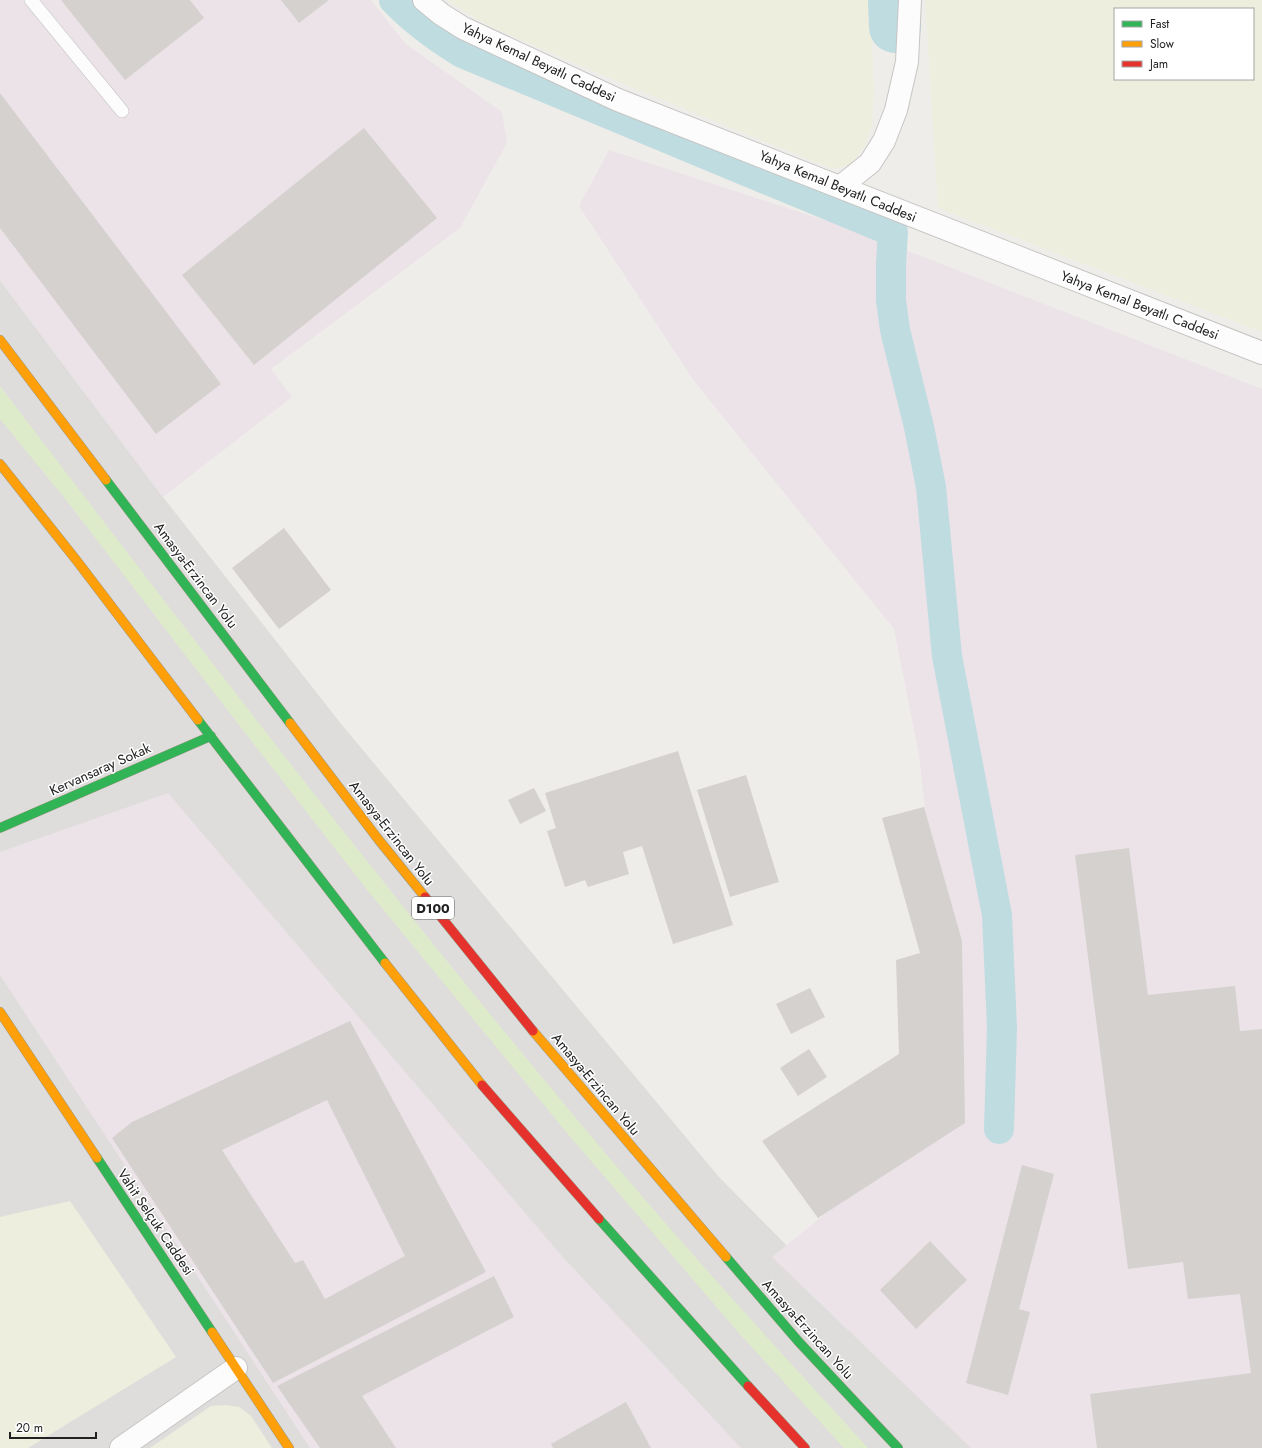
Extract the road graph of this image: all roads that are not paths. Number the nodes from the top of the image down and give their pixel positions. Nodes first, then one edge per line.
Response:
1 (31, 0) edge
2 (424, 0) edge
3 (910, 0) edge
4 (122, 111) dead end
5 (840, 187) junction
6 (0, 340) edge
7 (1262, 353) edge
8 (0, 464) edge
9 (211, 736) junction
10 (0, 828) edge
11 (0, 1012) edge
12 (236, 1368) junction
13 (122, 1448) edge
14 (289, 1448) edge
15 (805, 1448) edge
16 (898, 1448) edge

1 - 4 lane
2 - 5 street, Yahya Kemal Beyatlı Caddesi
3 - 5 street
5 - 7 street, Yahya Kemal Beyatlı Caddesi
6 - 16 main road, Amasya-Erzincan Yolu / D100
8 - 9 main road
9 - 10 main road, Kervansaray Sokak
9 - 15 main road
11 - 12 main road, Vahit Selçuk Caddesi
12 - 13 street
12 - 14 main road, Vahit Selçuk Caddesi

